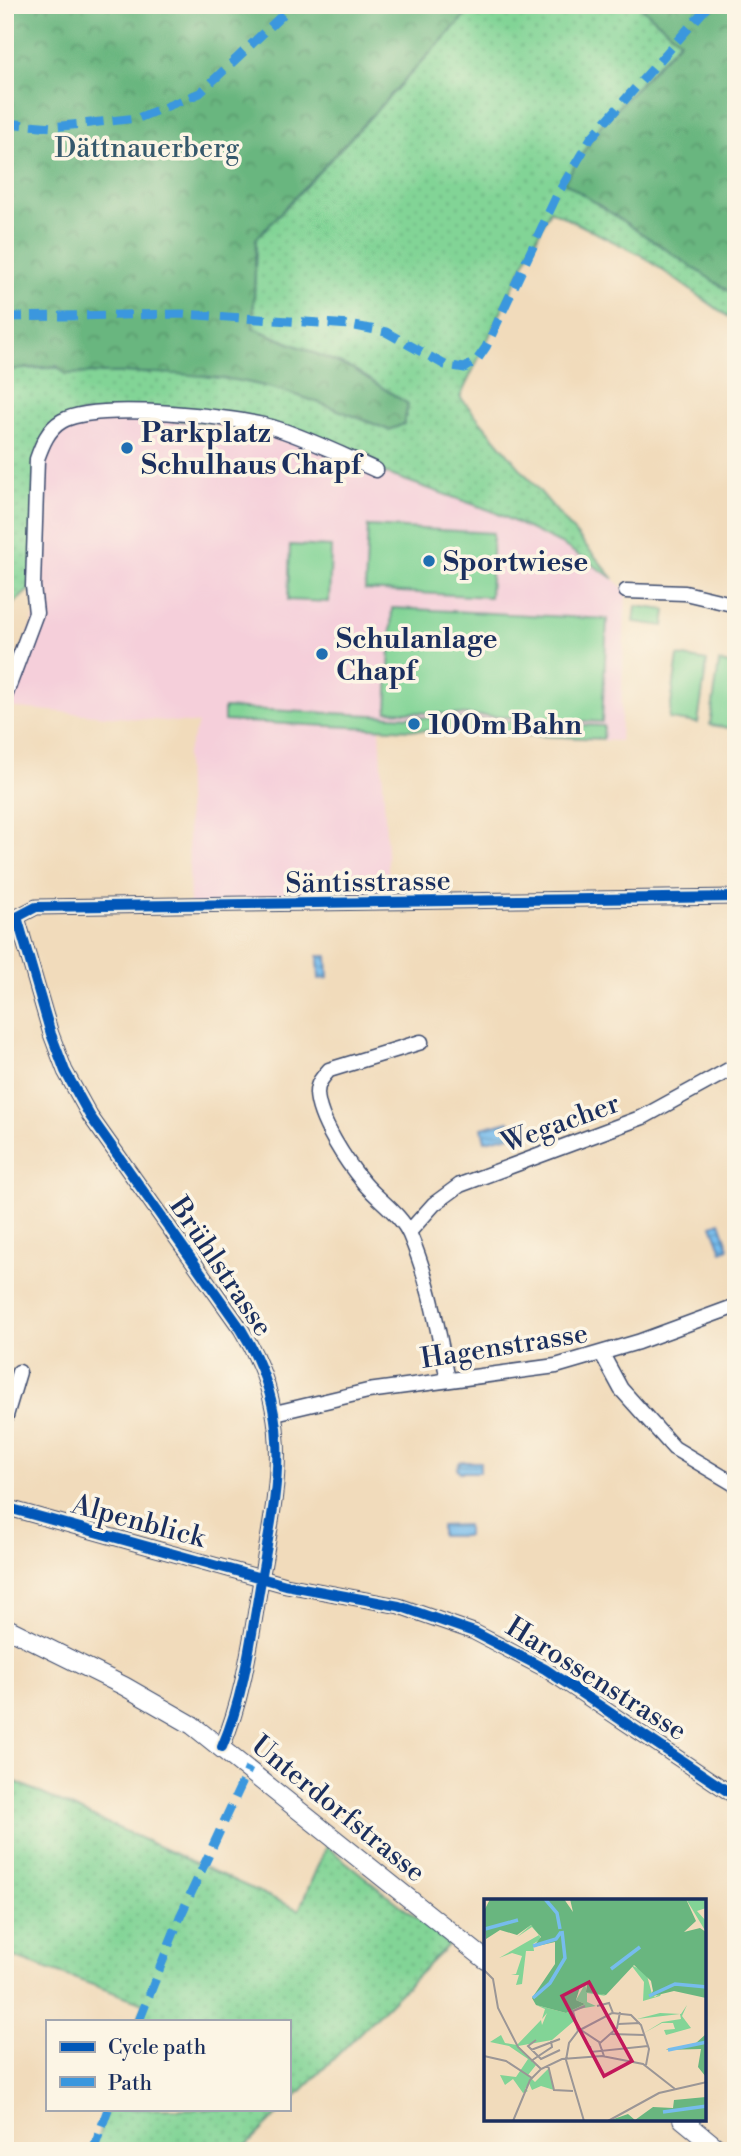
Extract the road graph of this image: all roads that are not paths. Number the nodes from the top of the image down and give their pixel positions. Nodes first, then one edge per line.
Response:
1 (376, 470) dead end
2 (626, 591) dead end
3 (736, 605) edge
4 (5, 696) edge
5 (736, 897) edge
6 (11, 914) edge
7 (421, 1042) dead end
8 (736, 1066) edge
9 (409, 1232) junction
10 (736, 1306) edge
11 (602, 1354) junction
12 (19, 1372) dead end
13 (448, 1380) junction
14 (275, 1413) junction
15 (5, 1419) edge
16 (736, 1485) edge
17 (5, 1507) edge
18 (261, 1578) junction
19 (5, 1627) edge
20 (222, 1747) junction
21 (736, 1797) edge
22 (484, 1959) edge
23 (684, 2121) edge
24 (721, 2151) edge

1 - 4 street
2 - 3 street
5 - 6 street, Säntisstrasse
6 - 14 street, Brühlstrasse
7 - 9 street
8 - 9 street, Wegacher
9 - 13 street
10 - 11 street, Hagenstrasse
11 - 13 street, Hagenstrasse
11 - 16 street
12 - 15 street
13 - 14 street, Hagenstrasse
14 - 18 street, Brühlstrasse
17 - 18 street, Alpenblick
18 - 20 street, Brühlstrasse
18 - 21 street, Harossenstrasse
19 - 20 street, Unterdorfstrasse
20 - 22 street, Unterdorfstrasse
23 - 24 street

